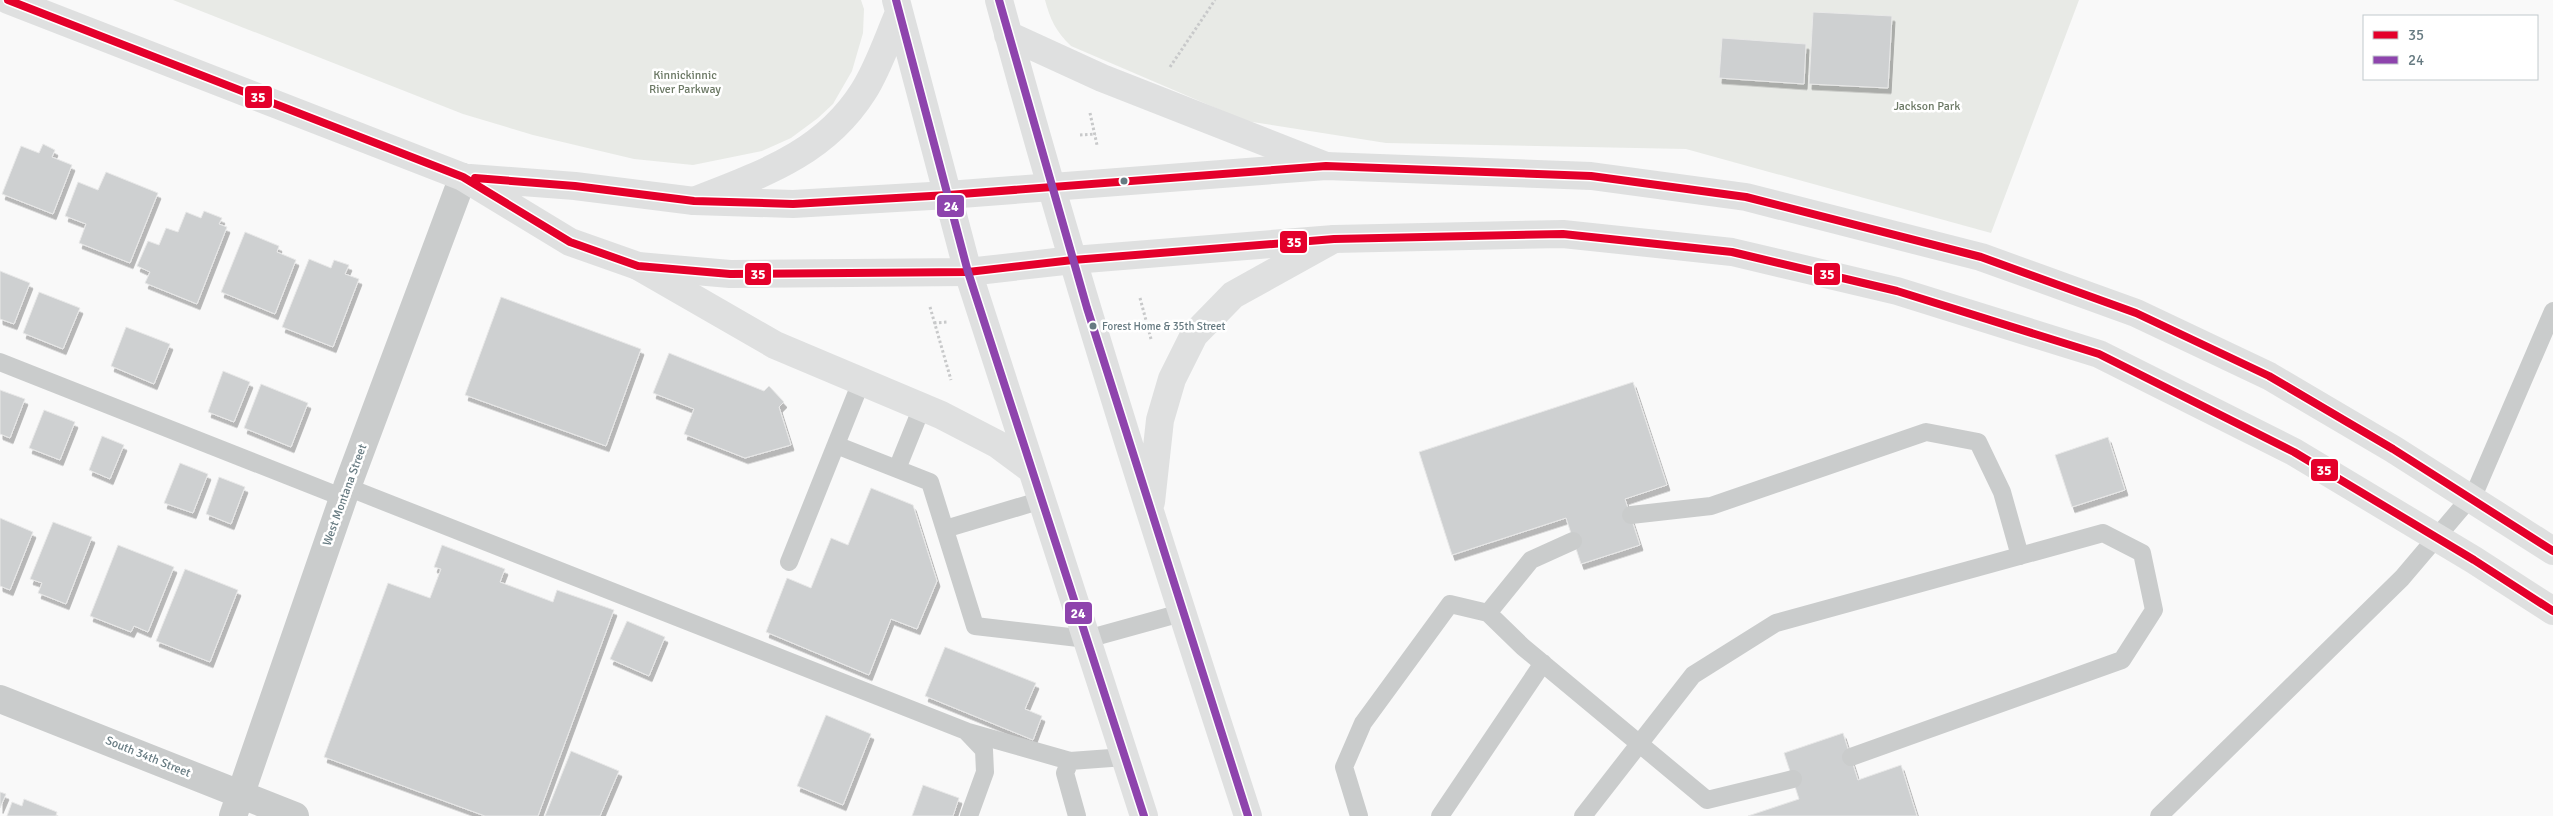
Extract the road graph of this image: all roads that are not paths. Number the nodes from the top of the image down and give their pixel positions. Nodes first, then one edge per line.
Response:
1 (8, 0) edge
2 (999, 0) edge
3 (898, 6) edge
4 (1008, 35) junction
5 (1326, 166) junction
6 (463, 177) junction
7 (1052, 187) junction
8 (948, 195) junction
9 (694, 201) junction
10 (1334, 239) junction
11 (1073, 260) junction
12 (638, 266) junction
13 (968, 272) junction
14 (2553, 311) edge
15 (0, 362) edge
16 (861, 382) junction
17 (922, 407) junction
18 (836, 445) junction
19 (897, 469) junction
20 (1032, 470) junction
21 (345, 493) junction
22 (1042, 500) junction
23 (1150, 514) junction
24 (1630, 515) dead end
25 (945, 529) junction
26 (1573, 541) dead end
27 (2553, 551) edge
28 (2020, 556) junction
29 (789, 562) dead end
30 (2553, 610) edge
31 (1181, 613) junction
32 (1488, 613) junction
33 (1087, 639) junction
34 (1543, 663) junction
35 (0, 699) edge
36 (966, 731) junction
37 (1640, 742) junction
38 (1125, 757) junction
39 (1851, 757) dead end
40 (1070, 760) junction
41 (1793, 779) dead end
42 (237, 805) edge
43 (295, 816) edge
44 (969, 816) edge
45 (1077, 816) edge
46 (1144, 816) edge
47 (1248, 816) edge
48 (1359, 816) edge
49 (1440, 816) edge
50 (1583, 816) edge
51 (2159, 816) edge

1 - 6 main road
2 - 4 main road
3 - 8 main road
3 - 9 main road
4 - 5 main road
4 - 7 main road
5 - 7 main road
5 - 27 main road
6 - 9 main road
6 - 12 main road
6 - 21 street, West Montana Street
7 - 8 main road
7 - 11 main road
8 - 9 main road
8 - 13 main road
10 - 11 main road
10 - 23 main road
10 - 30 main road
11 - 13 main road
11 - 23 main road
12 - 13 main road
12 - 16 main road
13 - 20 main road
14 - 51 lane
15 - 21 lane
16 - 17 main road
16 - 18 lane
17 - 19 lane
17 - 20 main road
18 - 19 lane
18 - 29 lane
19 - 25 lane
20 - 22 main road
21 - 36 lane
21 - 42 street, West Montana Street
22 - 25 lane
22 - 33 main road
23 - 31 main road
24 - 28 lane
25 - 33 lane
26 - 32 lane
28 - 37 lane
28 - 39 lane
31 - 33 lane
31 - 47 main road
32 - 34 lane
32 - 48 lane
33 - 38 main road
34 - 37 lane
34 - 49 lane
35 - 42 street, South 34th Street
36 - 40 lane
36 - 44 lane
37 - 41 lane
37 - 50 lane
38 - 40 lane
38 - 46 main road
40 - 45 lane
42 - 43 street, South 34th Street

